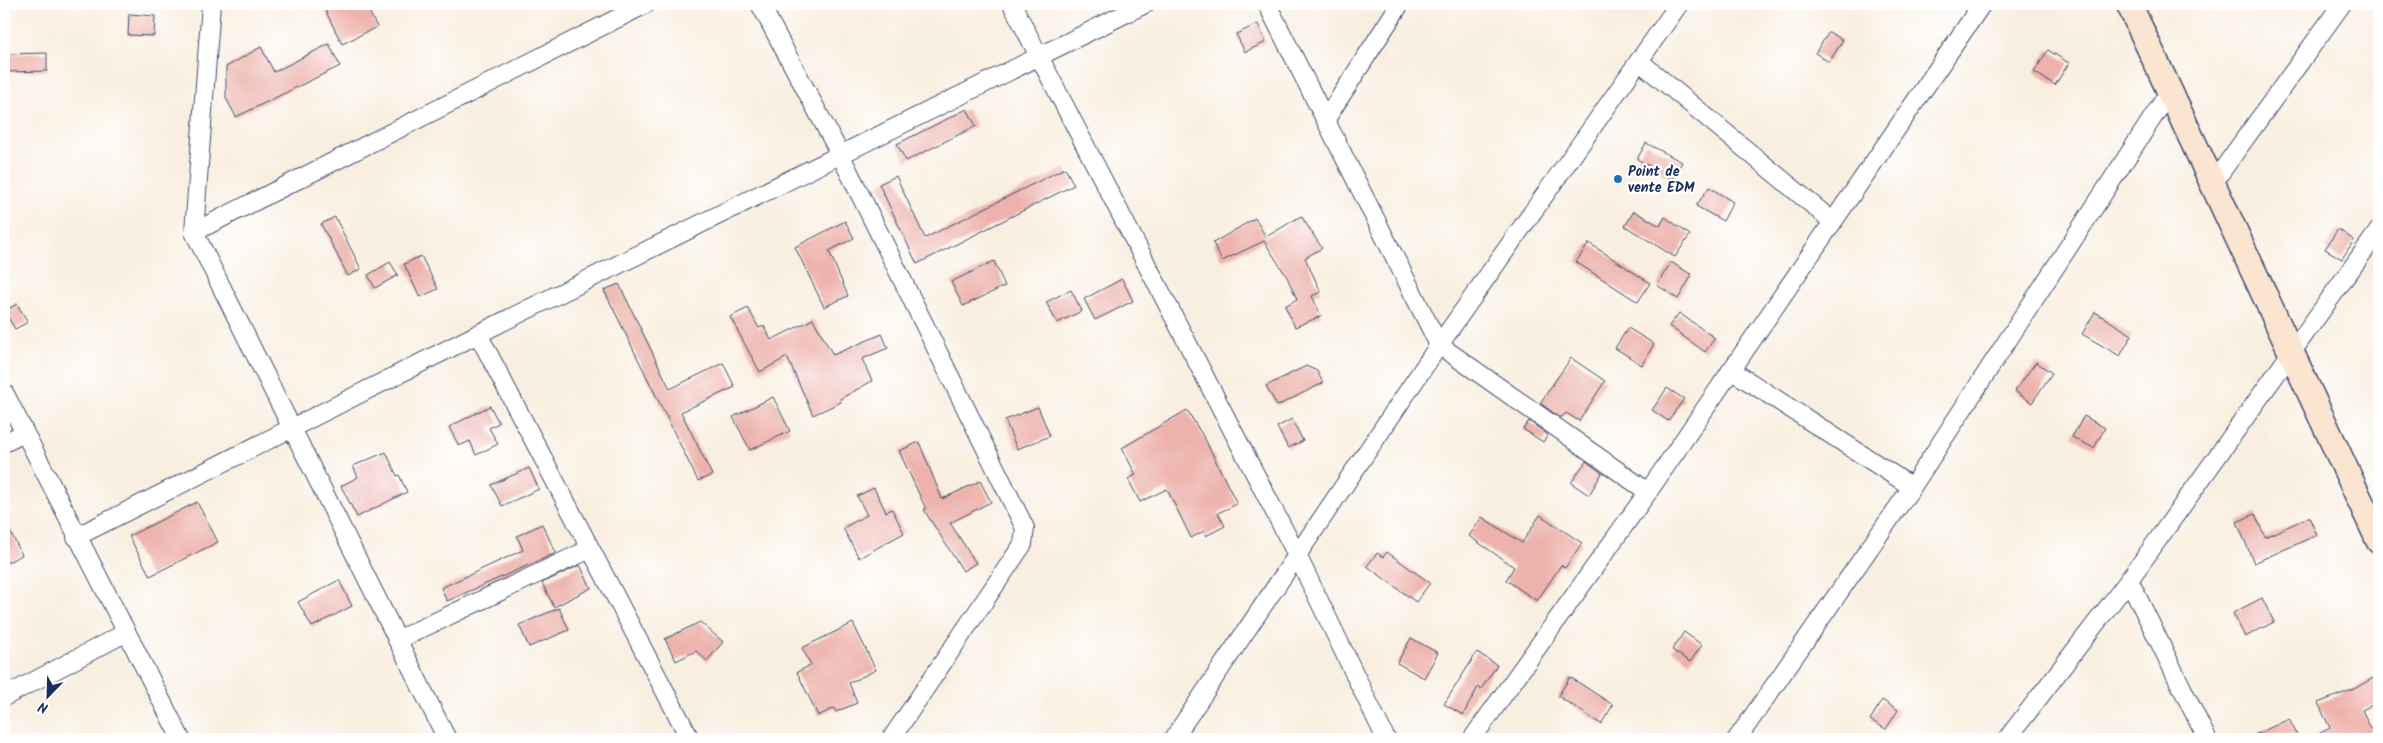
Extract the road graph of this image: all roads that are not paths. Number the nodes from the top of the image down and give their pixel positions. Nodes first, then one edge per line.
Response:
1 (210, 4) edge
2 (646, 4) edge
3 (760, 4) edge
4 (1012, 4) edge
5 (1145, 4) edge
6 (1267, 4) edge
7 (1400, 4) edge
8 (1679, 4) edge
9 (1982, 4) edge
10 (2129, 4) edge
11 (2342, 4) edge
12 (1038, 56) junction
13 (1639, 61) junction
14 (2170, 91) junction
15 (1326, 118) junction
16 (840, 154) junction
17 (2213, 183) junction
18 (1832, 221) junction
19 (2379, 230) edge
20 (194, 232) junction
21 (478, 334) junction
22 (1439, 345) junction
23 (2291, 351) junction
24 (1731, 370) junction
25 (4, 392) edge
26 (290, 429) junction
27 (24, 433) junction
28 (4, 443) edge
29 (1912, 488) junction
30 (1648, 492) junction
31 (76, 537) junction
32 (2379, 541) edge
33 (590, 549) junction
34 (1298, 558) junction
35 (2128, 580) junction
36 (125, 633) junction
37 (397, 640) junction
38 (4, 697) edge
39 (439, 737) edge
40 (181, 739) edge
41 (690, 739) edge
42 (891, 739) edge
43 (1173, 739) edge
44 (1386, 739) edge
45 (1472, 739) edge
46 (1737, 739) edge
47 (2006, 739) edge
48 (2207, 739) edge

1 - 20 street
2 - 20 street
3 - 16 street
4 - 12 street
5 - 12 street
6 - 15 street
7 - 15 street
8 - 13 street
9 - 18 street
10 - 14 street
11 - 17 street
12 - 16 street
12 - 34 street
13 - 18 street
13 - 22 street
14 - 17 street
14 - 29 street
15 - 22 street
16 - 21 street
16 - 42 street
17 - 23 street
18 - 24 street
19 - 23 street
20 - 26 street
21 - 26 street
21 - 33 street
22 - 30 street
22 - 34 street
23 - 32 street
23 - 35 street
24 - 29 street
24 - 30 street
25 - 27 street
26 - 31 street
26 - 37 street
27 - 28 street
27 - 31 street
29 - 46 street
30 - 45 street
31 - 36 street
33 - 37 street
33 - 41 street
34 - 43 street
34 - 44 street
35 - 47 street
35 - 48 street
36 - 38 street
36 - 40 street
37 - 39 street

